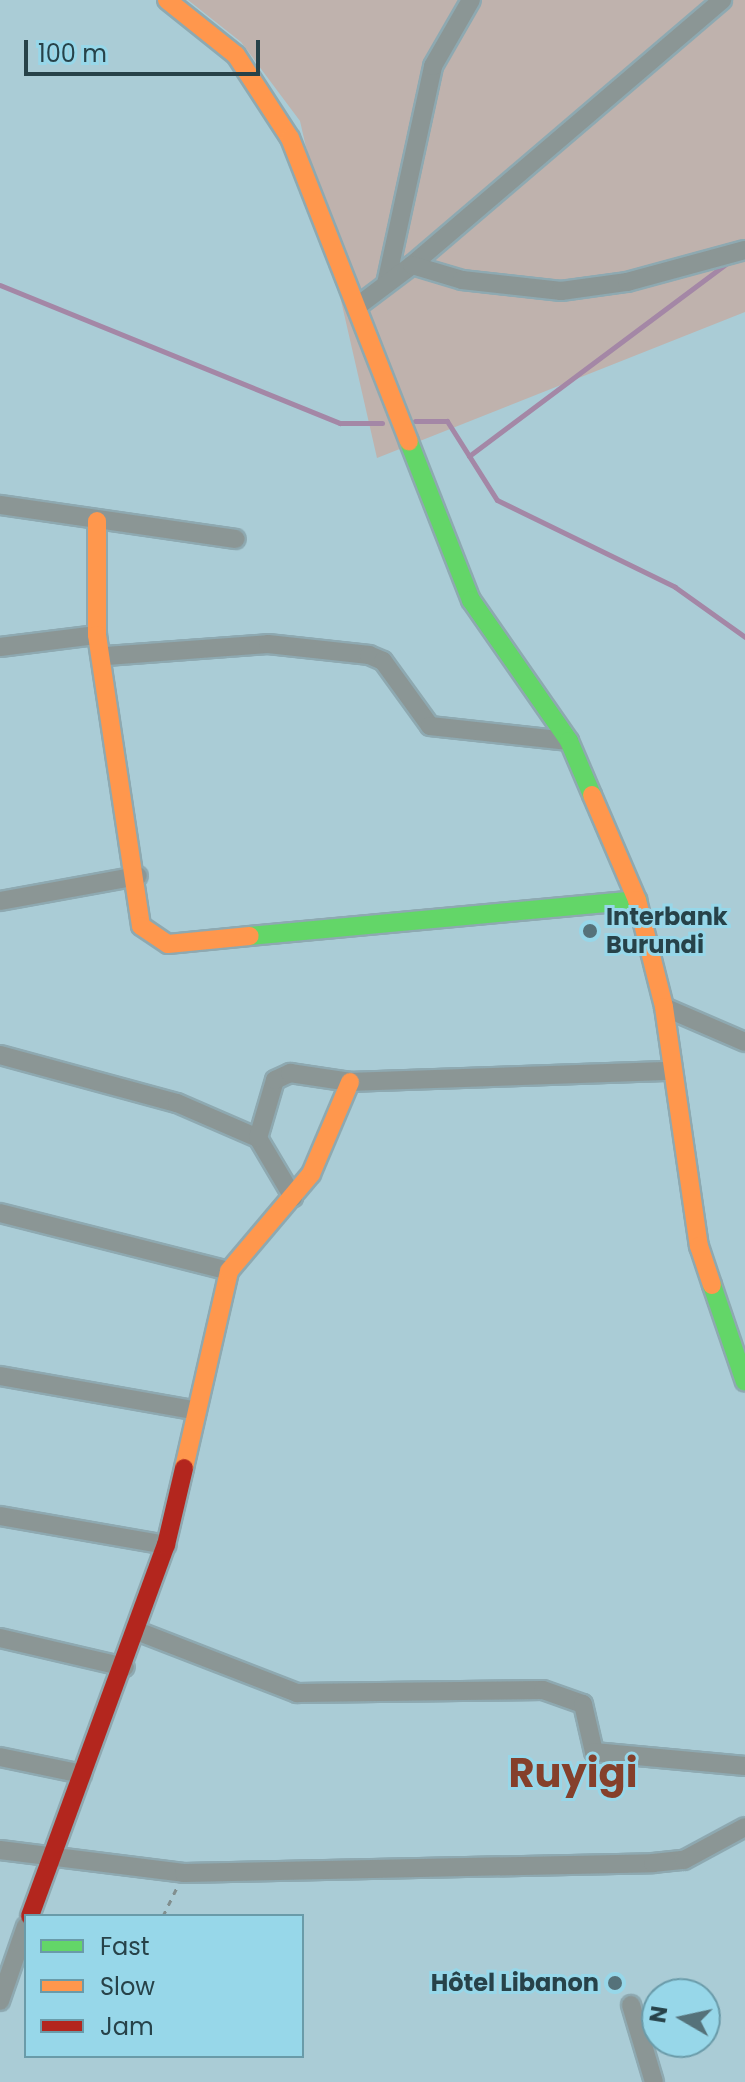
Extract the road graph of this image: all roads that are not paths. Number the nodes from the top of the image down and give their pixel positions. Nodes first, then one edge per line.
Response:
1 (167, 0) edge
2 (471, 0) edge
3 (722, 0) edge
4 (745, 250) edge
5 (412, 265) junction
6 (386, 284) junction
7 (359, 305) junction
8 (0, 505) edge
9 (97, 521) junction
10 (236, 539) dead end
11 (97, 635) junction
12 (0, 647) edge
13 (106, 656) junction
14 (569, 741) junction
15 (138, 876) junction
16 (637, 900) junction
17 (0, 901) edge
18 (664, 1007) junction
19 (745, 1042) edge
20 (0, 1055) edge
21 (671, 1071) junction
22 (350, 1082) junction
23 (258, 1138) junction
24 (293, 1197) junction
25 (0, 1213) edge
26 (229, 1271) junction
27 (0, 1376) edge
28 (745, 1382) edge
29 (193, 1410) junction
30 (0, 1516) edge
31 (166, 1545) junction
32 (137, 1631) junction
33 (0, 1638) edge
34 (125, 1667) junction
35 (0, 1757) edge
36 (745, 1766) edge
37 (82, 1774) junction
38 (745, 1827) edge
39 (0, 1850) edge
40 (50, 1856) junction
41 (31, 1914) edge
42 (24, 1932) edge
43 (0, 2001) edge
44 (631, 2005) dead end
45 (654, 2082) edge

1 - 7 street
2 - 6 street
3 - 5 street
4 - 5 street
5 - 6 street
6 - 7 street
7 - 14 street
8 - 9 street
9 - 10 street
9 - 11 street
11 - 12 street
11 - 13 street
13 - 14 street
13 - 15 street
14 - 16 street
15 - 16 street
15 - 17 street
16 - 18 street
18 - 19 street
18 - 21 street
20 - 23 street
21 - 22 street
21 - 28 street
22 - 23 street
22 - 24 street
23 - 24 street
24 - 26 street
25 - 26 street
26 - 29 street
27 - 29 street
29 - 31 street
30 - 31 street
31 - 32 street
32 - 34 street
32 - 36 street
33 - 34 street
34 - 37 street
35 - 37 street
37 - 40 street
38 - 40 street
39 - 40 street
40 - 41 street
42 - 43 street
44 - 45 street

